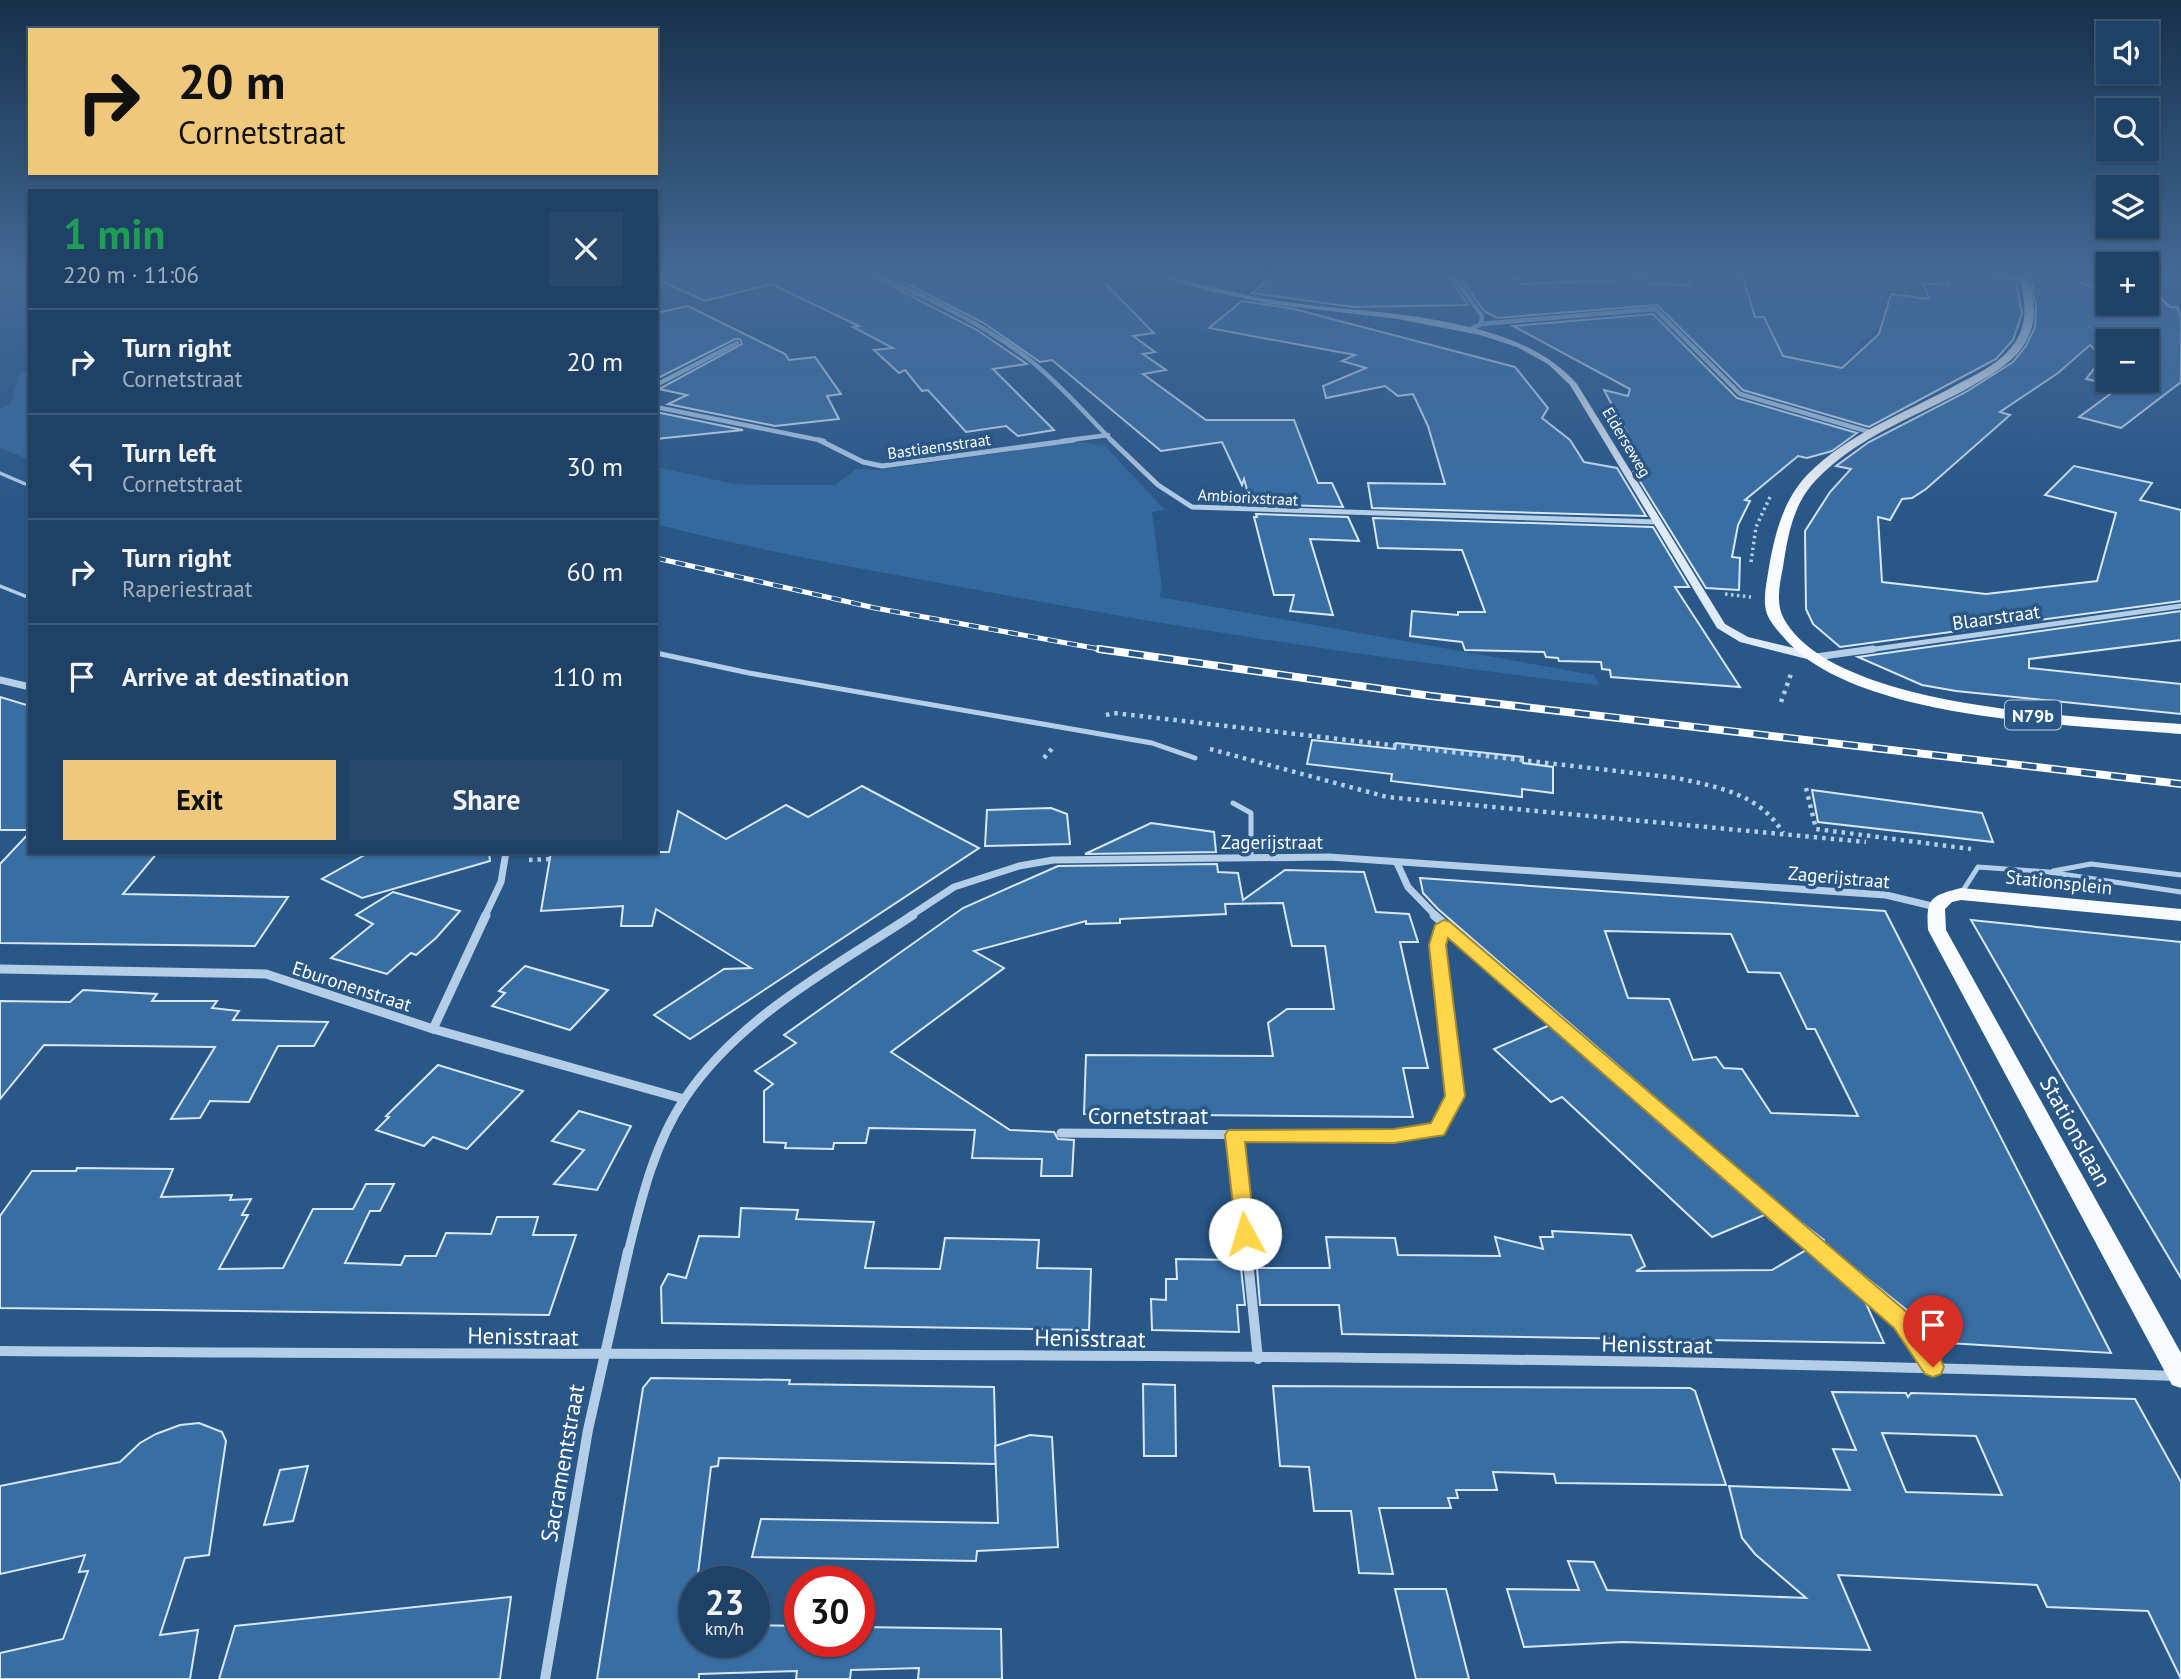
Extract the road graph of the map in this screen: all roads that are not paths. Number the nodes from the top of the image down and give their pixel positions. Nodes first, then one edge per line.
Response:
1 (717, 353) edge
2 (1020, 353) edge
3 (1538, 353) edge
4 (1698, 353) edge
5 (2011, 353) edge
6 (658, 384) edge
7 (658, 407) edge
8 (1874, 433) junction
9 (1108, 435) junction
10 (0, 473) edge
11 (28, 485) edge
12 (1657, 522) junction
13 (0, 586) edge
14 (28, 597) edge
15 (2181, 607) edge
16 (658, 653) edge
17 (1815, 657) junction
18 (0, 680) edge
19 (28, 687) edge
20 (2181, 729) edge
21 (1195, 758) dead end
22 (1233, 803) dead end
23 (506, 854) edge
24 (1251, 857) junction
25 (1398, 863) junction
26 (2048, 872) junction
27 (2181, 875) edge
28 (2181, 892) edge
29 (1961, 894) junction
30 (1936, 907) junction
31 (2181, 915) edge
32 (1444, 925) junction
33 (0, 969) edge
34 (433, 1029) junction
35 (684, 1099) junction
36 (1060, 1133) dead end
37 (1235, 1135) junction
38 (0, 1351) edge
39 (604, 1356) junction
40 (1258, 1359) junction
41 (1933, 1367) junction
42 (2181, 1376) edge
43 (545, 1679) edge

1 - 6 street
2 - 9 street, Ambiorixstraat
3 - 12 main road, Elderseweg
4 - 8 street
5 - 8 main road, N79b
7 - 9 street, Bastiaensstraat
8 - 17 main road, N79b
9 - 12 street, Ambiorixstraat
10 - 11 lane
12 - 17 main road, Elderseweg
13 - 14 lane
15 - 17 street, Blaarstraat
16 - 21 lane
17 - 20 main road, N79b
18 - 19 street
22 - 24 lane
23 - 34 street
24 - 25 street, Zagerijstraat
24 - 35 street, Zagerijstraat
25 - 30 street, Zagerijstraat
25 - 32 street
26 - 27 lane
26 - 28 lane
26 - 29 lane
29 - 30 main road
29 - 31 main road, Stationsplein
30 - 42 main road, Stationslaan
32 - 37 street, Cornetstraat
32 - 41 street
33 - 34 street, Eburonenstraat
34 - 35 street, Eburonenstraat
35 - 39 street, Sacramentstraat
36 - 37 street, Cornetstraat
37 - 40 street, Cornetstraat
38 - 39 street, Henisstraat
39 - 40 street, Henisstraat
39 - 43 street, Sacramentstraat
40 - 41 street, Henisstraat
41 - 42 street, Henisstraat

